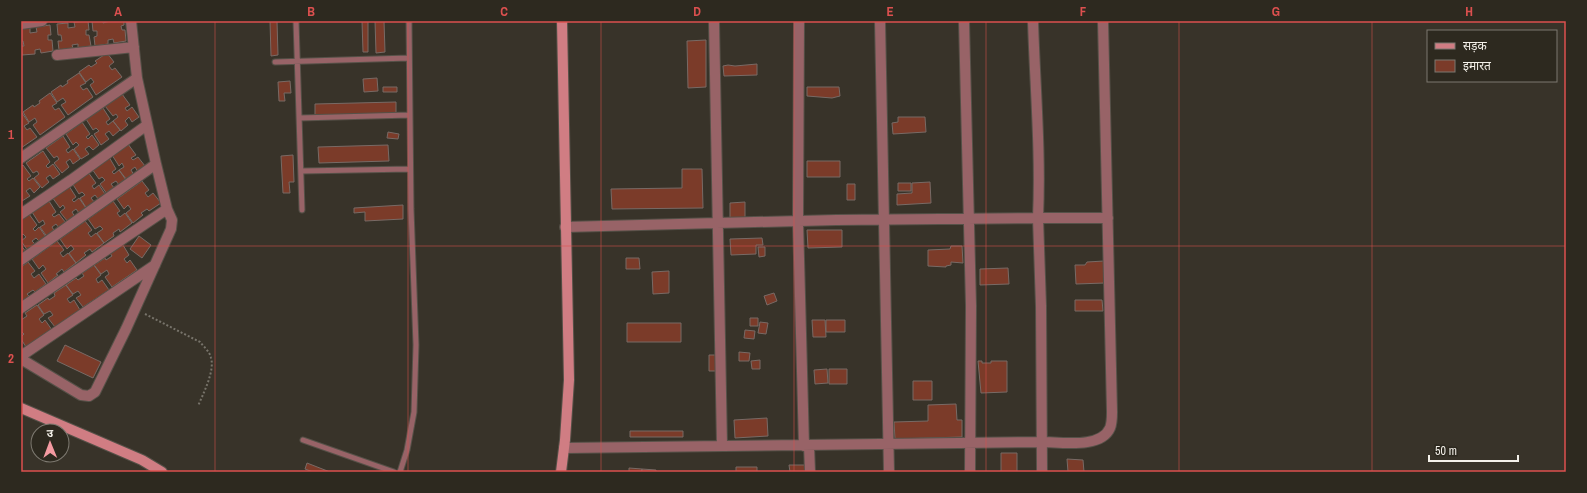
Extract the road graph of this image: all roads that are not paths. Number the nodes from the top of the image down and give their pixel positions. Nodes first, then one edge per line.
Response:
1 (42, 21) edge
2 (131, 21) edge
3 (296, 21) edge
4 (409, 21) edge
5 (562, 21) edge
6 (714, 21) edge
7 (799, 21) edge
8 (880, 21) edge
9 (964, 21) edge
10 (1033, 21) edge
11 (1103, 21) edge
12 (21, 24) edge
13 (134, 47) junction
14 (57, 55) dead end
15 (409, 58) junction
16 (297, 61) junction
17 (276, 62) dead end
18 (137, 78) junction
19 (410, 115) junction
20 (299, 118) junction
21 (147, 125) junction
22 (21, 158) edge
23 (156, 164) junction
24 (410, 169) junction
25 (300, 171) junction
26 (167, 209) junction
27 (302, 210) dead end
28 (21, 214) edge
29 (1038, 218) junction
30 (1108, 218) junction
31 (970, 219) junction
32 (885, 220) junction
33 (798, 221) junction
34 (717, 223) junction
35 (566, 227) junction
36 (21, 260) edge
37 (154, 265) junction
38 (21, 308) edge
39 (21, 356) edge
40 (21, 360) edge
41 (21, 408) edge
42 (303, 440) dead end
43 (1042, 442) junction
44 (969, 443) junction
45 (889, 445) junction
46 (722, 446) junction
47 (807, 446) junction
48 (564, 448) junction
49 (162, 472) edge
50 (394, 472) edge
51 (400, 472) edge
52 (561, 472) edge
53 (810, 472) edge
54 (889, 472) edge
55 (970, 472) edge
56 (1042, 472) edge

1 - 12 street
2 - 13 street
3 - 16 lane
4 - 15 lane
5 - 35 main road
6 - 34 street
7 - 33 street
8 - 32 street
9 - 31 street
10 - 29 street
11 - 30 street
13 - 14 street
13 - 18 street
15 - 16 lane
15 - 19 lane
16 - 17 lane
16 - 20 lane
18 - 21 street
18 - 22 street
19 - 20 lane
19 - 24 lane
20 - 25 lane
21 - 23 street
21 - 28 street
23 - 26 street
23 - 36 street
24 - 25 lane
24 - 51 lane
25 - 27 lane
26 - 37 street
26 - 38 street
29 - 30 street
29 - 31 street
29 - 43 street
30 - 43 street
31 - 32 street
31 - 44 street
32 - 33 street
32 - 45 street
33 - 34 street
33 - 47 street
34 - 35 street
34 - 46 street
35 - 48 main road
37 - 39 street
37 - 40 street
41 - 49 main road
42 - 50 lane
43 - 44 street
43 - 56 street
44 - 45 street
44 - 55 street
45 - 47 street
45 - 54 street
46 - 47 street
46 - 48 street
47 - 53 street
48 - 52 main road

